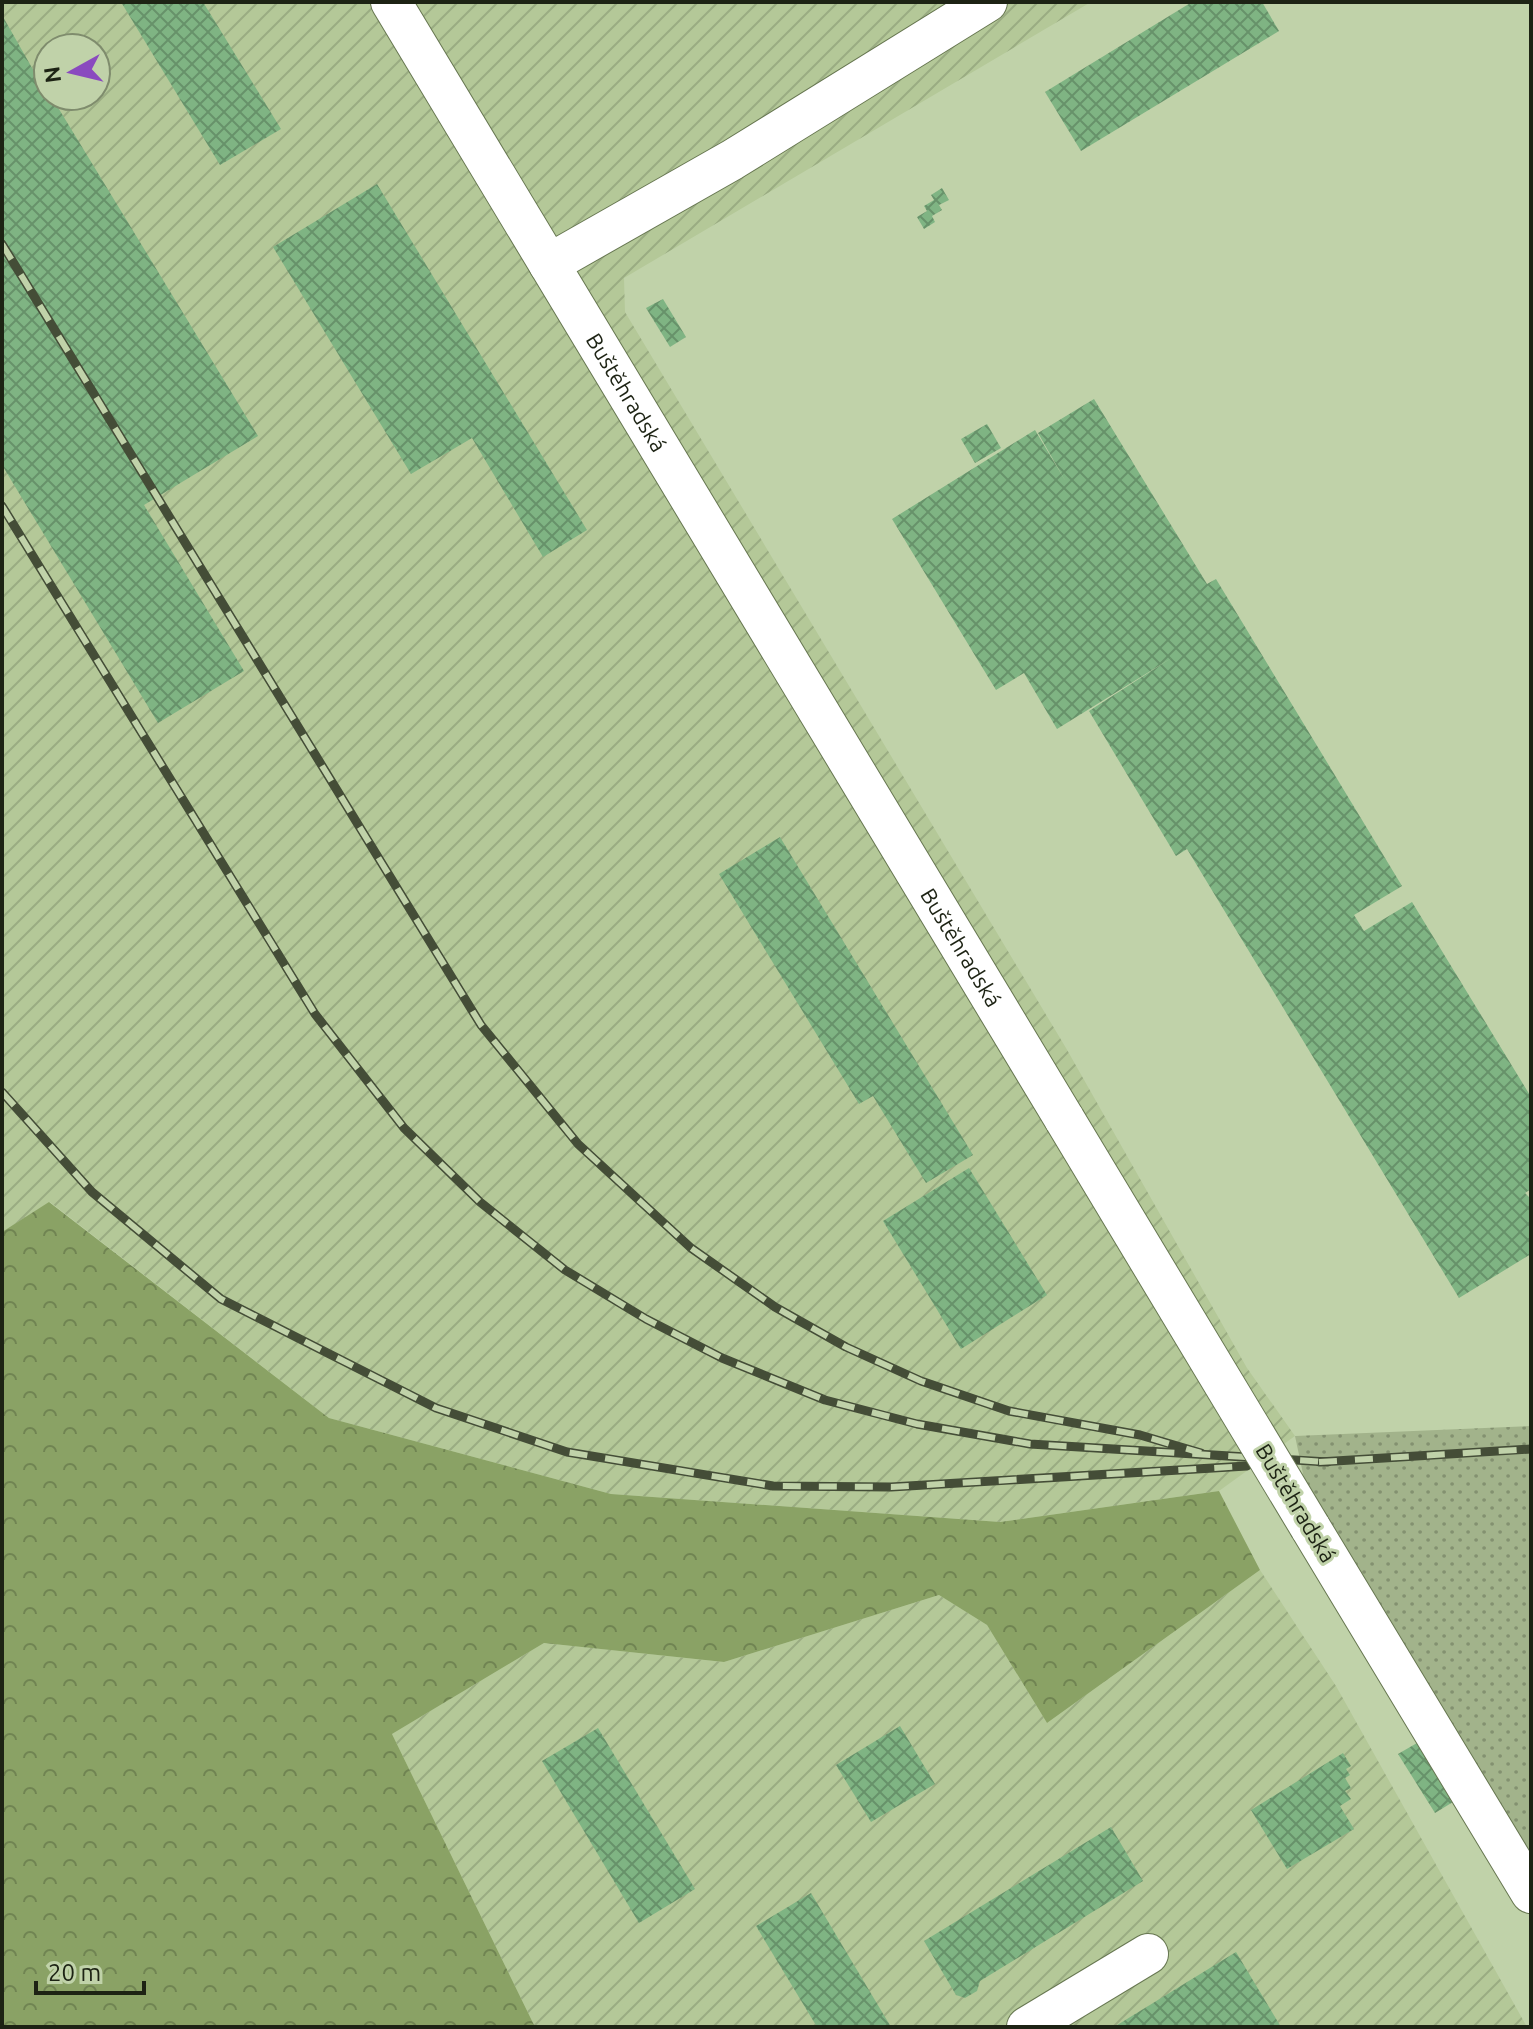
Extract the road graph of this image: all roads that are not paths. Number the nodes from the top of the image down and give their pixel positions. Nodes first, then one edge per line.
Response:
1 (391, 2) edge
2 (987, 2) edge
3 (549, 264) junction
4 (1531, 1893) edge
5 (1148, 1954) dead end
6 (1027, 2027) edge

1 - 3 street, Buštěhradská
2 - 3 street
3 - 4 street, Buštěhradská, bridge
5 - 6 street

